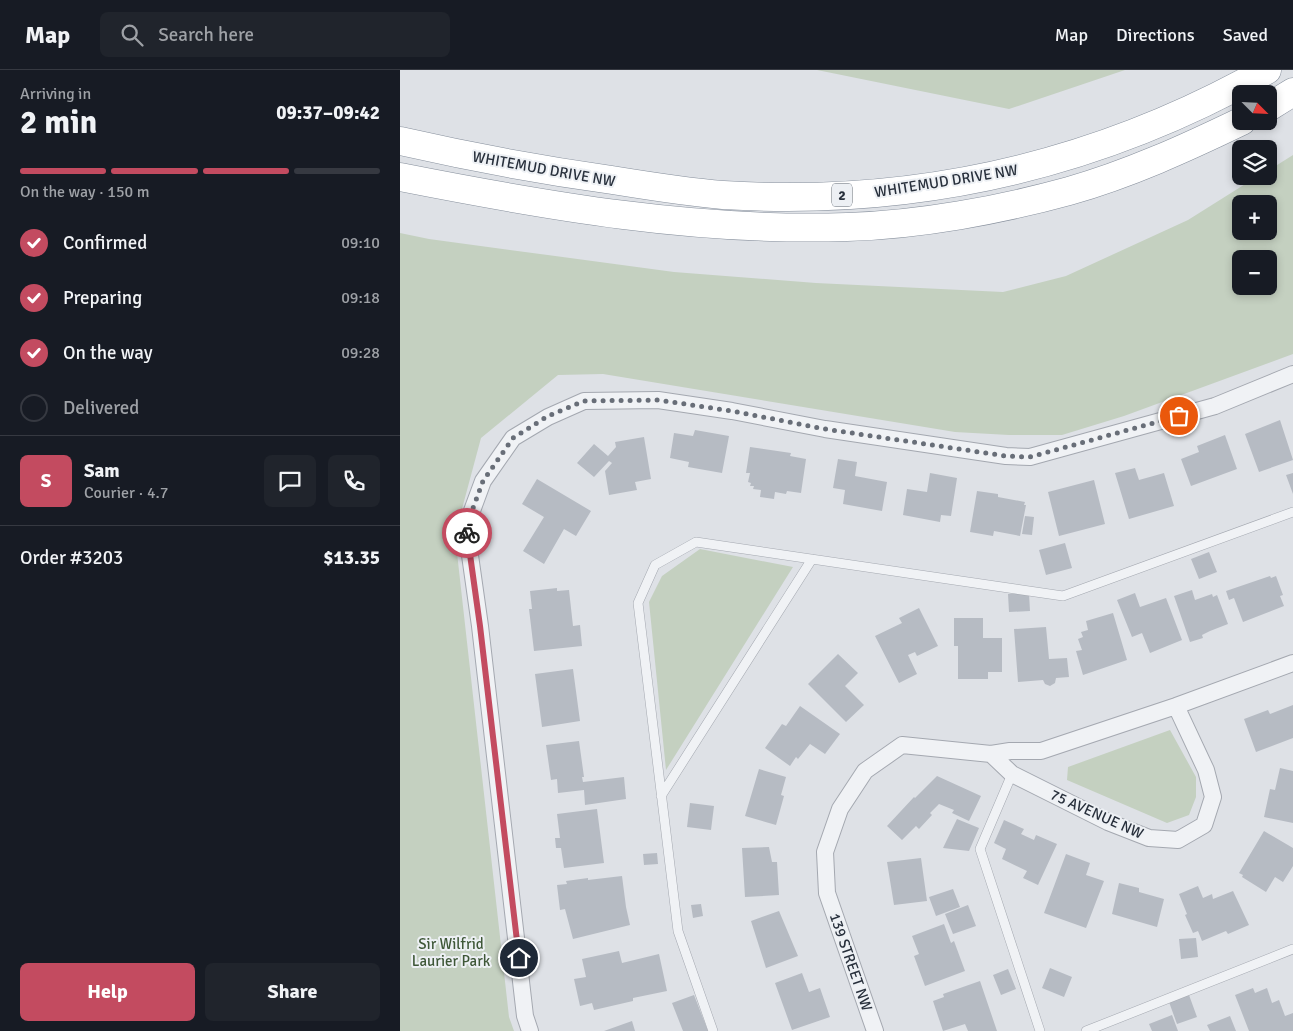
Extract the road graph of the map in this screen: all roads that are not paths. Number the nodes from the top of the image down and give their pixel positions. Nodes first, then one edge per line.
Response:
1 (1267, 70) edge
2 (1293, 92) edge
3 (1278, 101) edge
4 (1232, 126) edge
5 (400, 141) edge
6 (400, 177) edge
7 (1293, 374) edge
8 (1293, 512) edge
9 (812, 559) junction
10 (1293, 663) edge
11 (1176, 706) junction
12 (991, 754) junction
13 (1012, 774) junction
14 (661, 796) junction
15 (1293, 949) edge
16 (530, 1031) edge
17 (713, 1031) edge
18 (875, 1031) edge
19 (1040, 1031) edge
20 (1086, 1031) edge

1 - 5 highway, WHITEMUD DRIVE NW / 2
2 - 3 highway
4 - 6 highway, 2
7 - 16 street
8 - 9 lane
9 - 14 lane
9 - 14 lane
10 - 11 street
11 - 12 street
11 - 13 street, 75 AVENUE NW
12 - 13 street, 75 AVENUE NW
12 - 18 street, 139 STREET NW
13 - 19 lane
14 - 17 lane
15 - 20 lane

